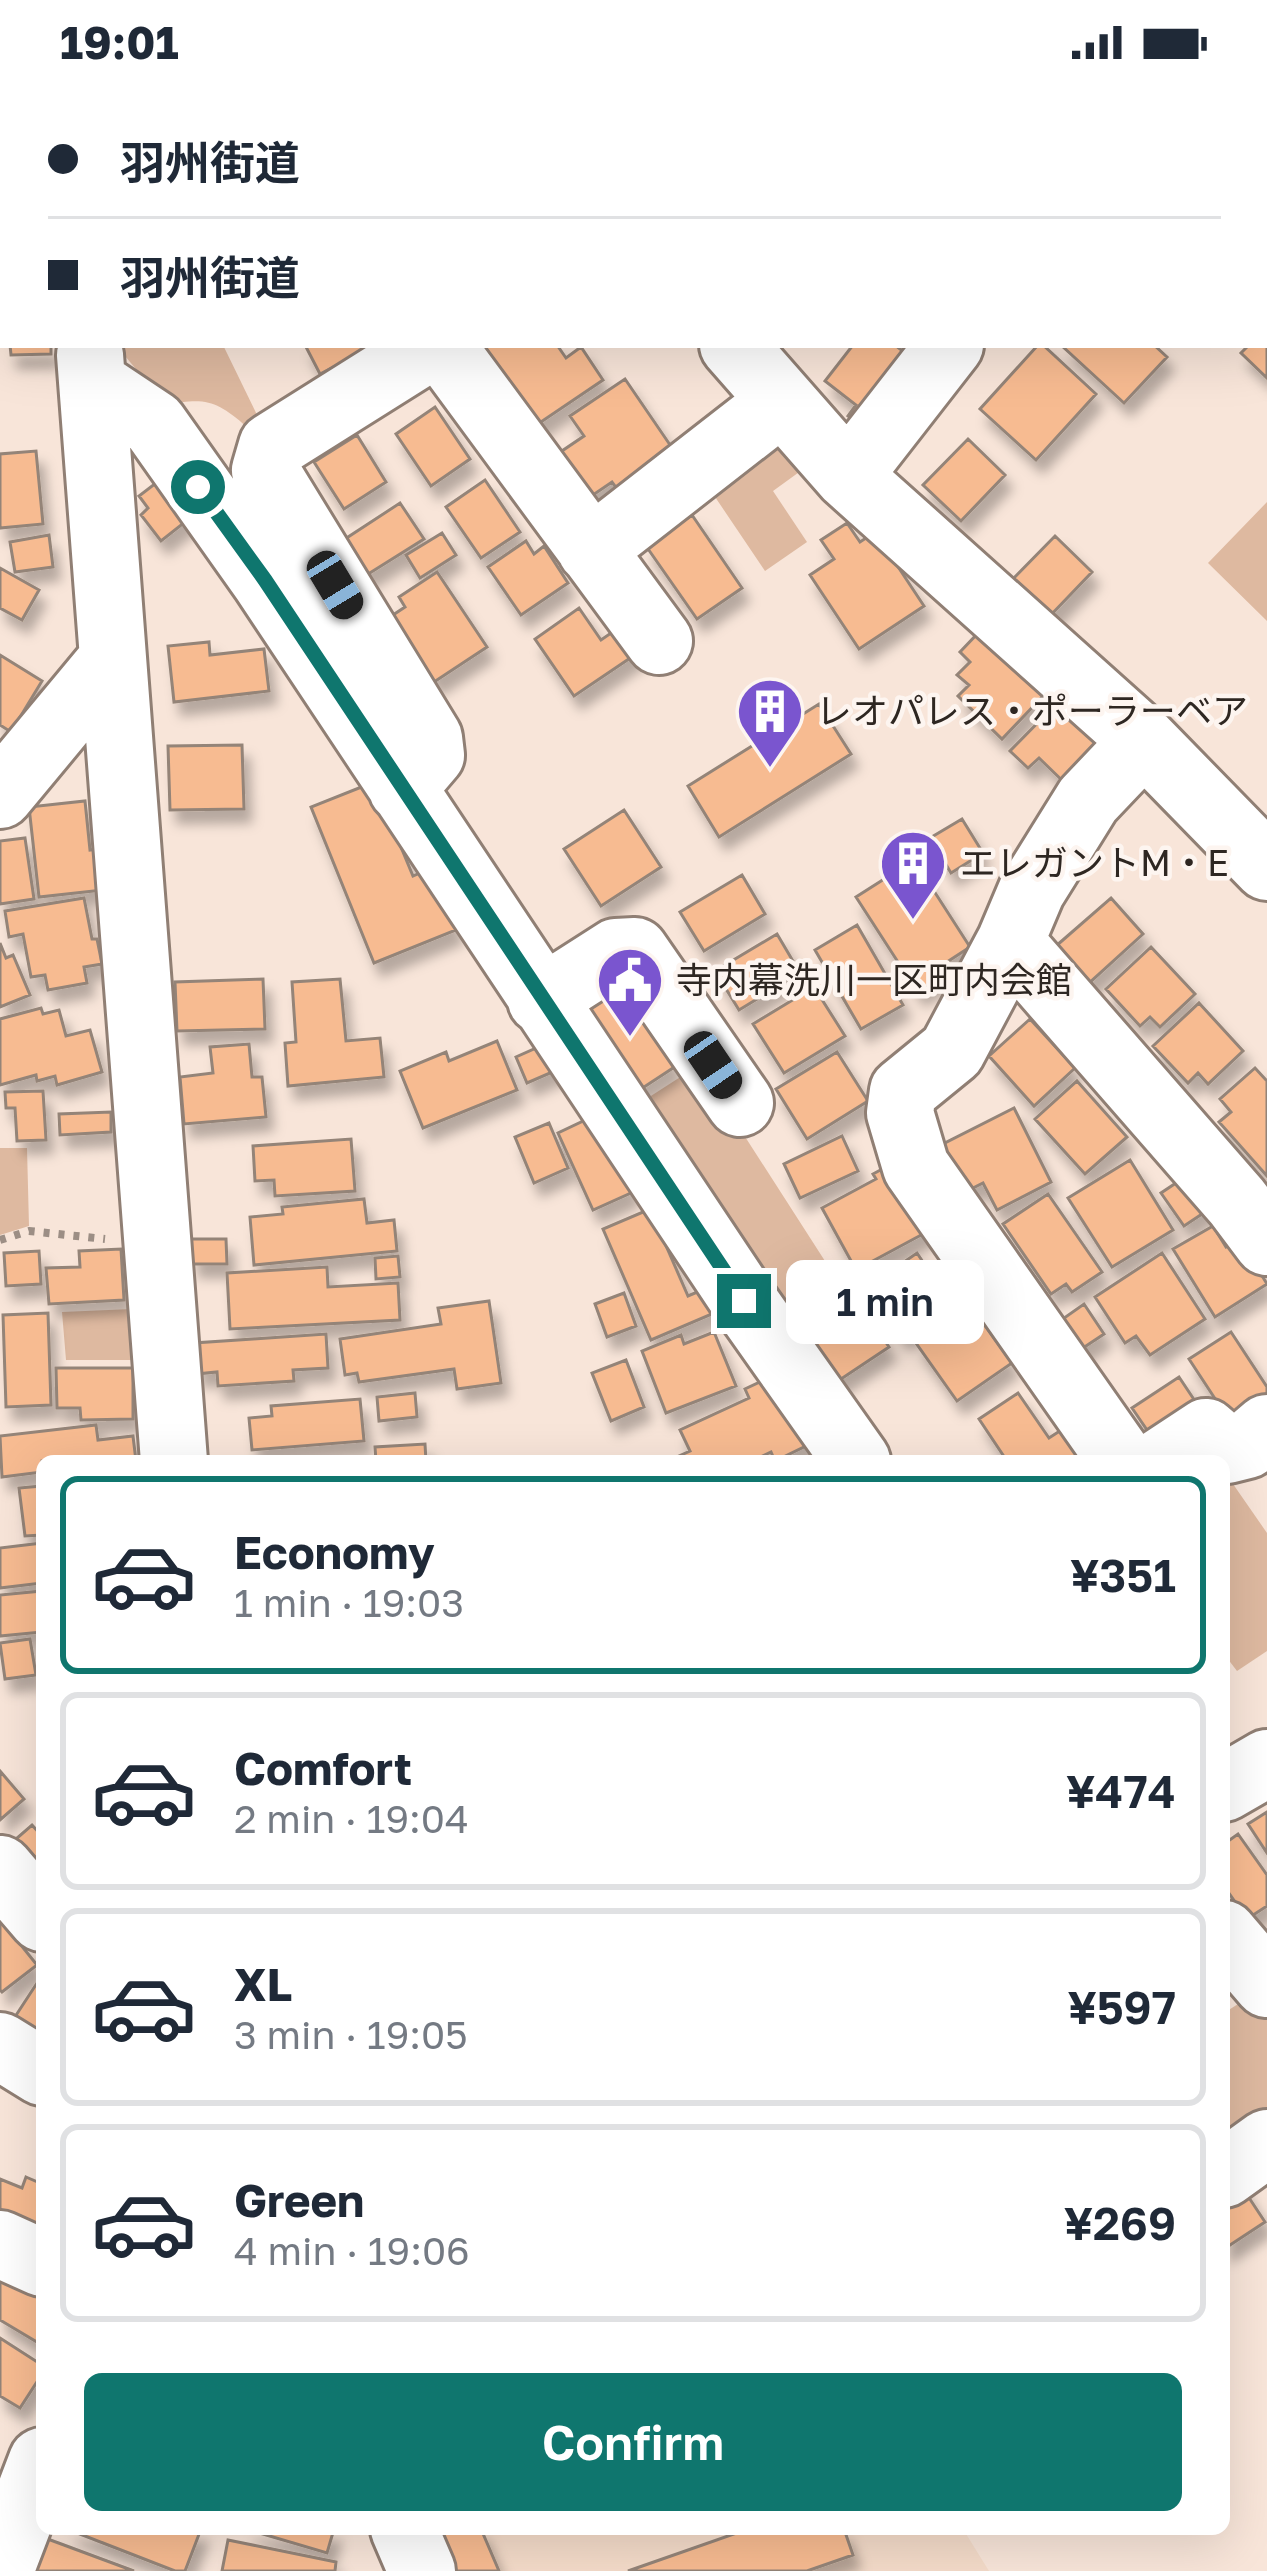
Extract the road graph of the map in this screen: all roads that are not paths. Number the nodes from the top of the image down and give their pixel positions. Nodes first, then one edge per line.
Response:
1 (735, 348) edge
2 (948, 348) edge
3 (91, 364) edge
4 (781, 403) junction
5 (848, 476) junction
6 (591, 550) junction
7 (659, 641) dead end
8 (112, 660) junction
9 (1144, 741) junction
10 (402, 789) junction
11 (0, 795) edge
12 (1267, 867) edge
13 (1010, 942) junction
14 (541, 1000) junction
15 (740, 1103) dead end
16 (1267, 1242) edge
17 (1267, 1428) edge
18 (173, 1455) edge
19 (853, 1455) edge
20 (1118, 1455) edge
21 (1171, 1455) edge
22 (1267, 1763) edge
23 (1230, 1785) edge
24 (0, 1869) edge
25 (36, 1911) edge
26 (0, 2046) edge
27 (36, 2068) edge
28 (1267, 2143) edge
29 (1230, 2170) edge
30 (0, 2244) edge
31 (36, 2260) edge
32 (36, 2477) edge
33 (379, 2535) edge
34 (407, 2535) edge
35 (0, 2571) edge
36 (370, 2571) edge
37 (422, 2571) edge

1 - 4 street
2 - 5 street
3 - 8 street
3 - 10 street
4 - 5 street
4 - 6 street
5 - 9 street
6 - 7 street
6 - 10 street
8 - 11 street
8 - 18 street
9 - 12 street
9 - 13 street
10 - 14 street
13 - 16 street
13 - 20 street
14 - 15 street
14 - 19 street
17 - 21 street
22 - 23 street
24 - 25 street
26 - 27 street
28 - 29 street
30 - 31 street
32 - 35 street
33 - 36 street
34 - 37 street

